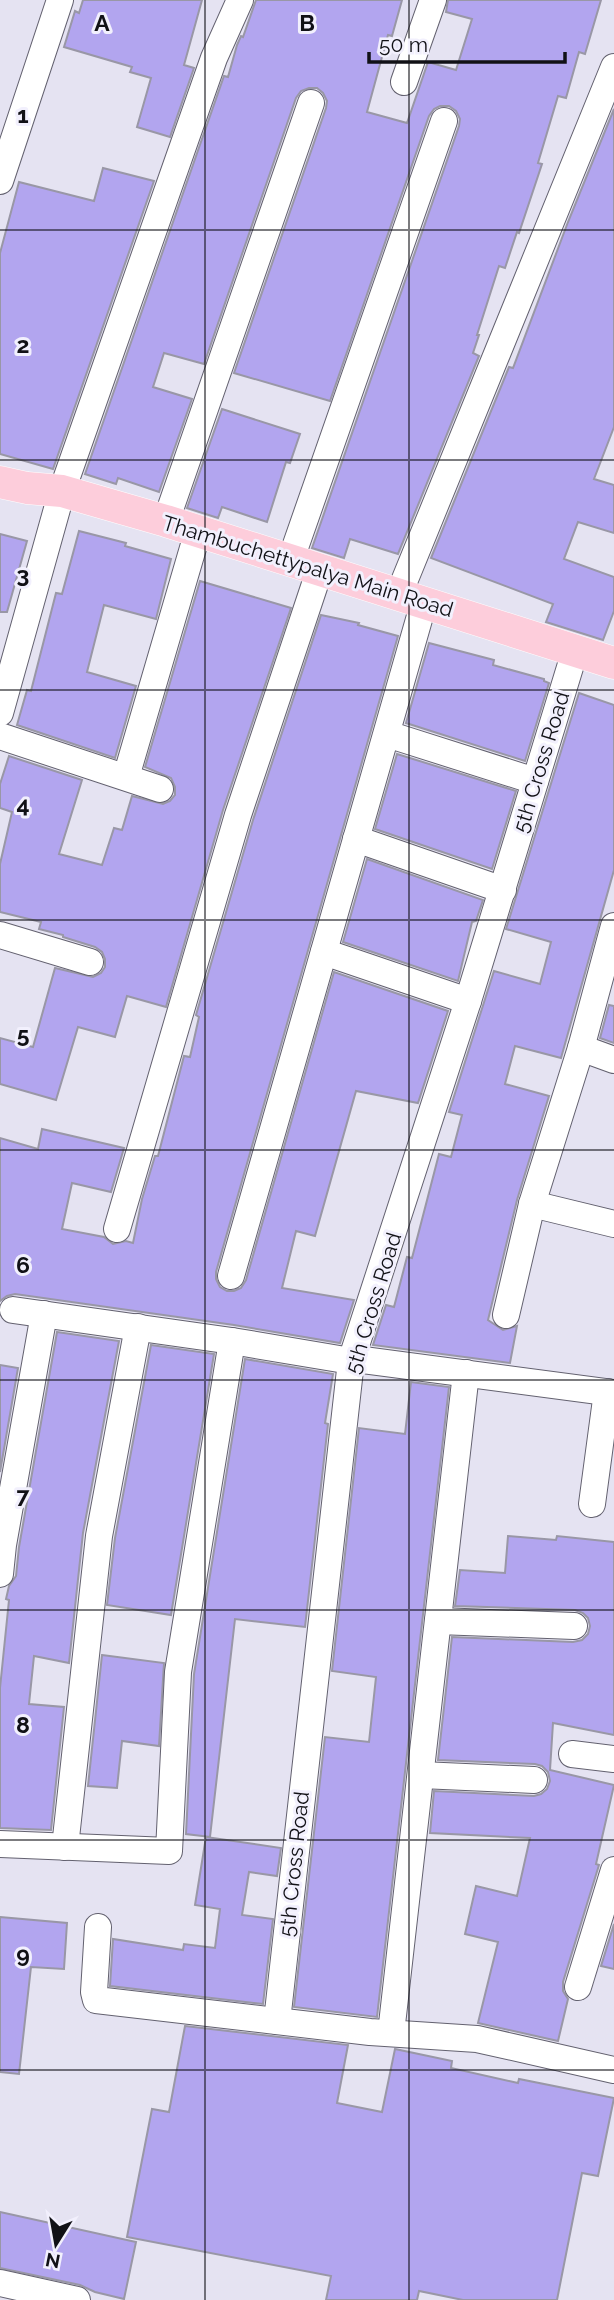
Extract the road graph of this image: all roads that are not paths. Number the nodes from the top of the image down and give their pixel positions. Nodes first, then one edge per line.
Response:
1 (60, 0) edge
2 (240, 0) edge
3 (433, 0) edge
4 (614, 67) edge
5 (404, 82) dead end
6 (311, 103) dead end
7 (444, 121) dead end
8 (0, 181) edge
9 (0, 482) edge
10 (62, 491) junction
11 (166, 521) junction
12 (198, 531) junction
13 (305, 564) junction
14 (412, 598) junction
15 (575, 651) junction
16 (614, 663) edge
17 (0, 713) edge
18 (387, 734) junction
19 (0, 736) edge
20 (126, 777) junction
21 (535, 781) junction
22 (160, 789) dead end
23 (356, 839) junction
24 (503, 890) junction
25 (0, 934) edge
26 (613, 936) edge
27 (324, 951) junction
28 (90, 962) dead end
29 (468, 1001) junction
30 (581, 1048) junction
31 (614, 1060) edge
32 (532, 1204) junction
33 (614, 1224) edge
34 (117, 1228) dead end
35 (231, 1276) dead end
36 (13, 1310) dead end
37 (44, 1314) junction
38 (506, 1315) dead end
39 (138, 1327) junction
40 (232, 1341) junction
41 (351, 1362) junction
42 (466, 1373) junction
43 (610, 1393) edge
44 (592, 1504) dead end
45 (0, 1574) edge
46 (438, 1620) junction
47 (574, 1626) dead end
48 (572, 1754) dead end
49 (614, 1759) edge
50 (421, 1775) junction
51 (534, 1780) dead end
52 (0, 1844) edge
53 (65, 1847) junction
54 (614, 1870) edge
55 (97, 1927) dead end
56 (578, 1987) dead end
57 (277, 2021) junction
58 (391, 2033) junction
59 (614, 2070) edge
60 (0, 2283) edge
61 (77, 2300) edge

1 - 8 street
2 - 10 street
3 - 5 street
4 - 14 street
6 - 11 street
7 - 13 street
9 - 10 main road, Thambuchettypalya Main Road
10 - 11 main road, Thambuchettypalya Main Road
10 - 17 street
11 - 12 main road, Thambuchettypalya Main Road
12 - 13 main road, Thambuchettypalya Main Road
12 - 20 street
13 - 14 main road, Thambuchettypalya Main Road
13 - 34 street
14 - 15 main road, Thambuchettypalya Main Road
14 - 18 street
15 - 16 main road, Thambuchettypalya Main Road
15 - 21 street, 5th Cross Road
18 - 21 street
18 - 23 street
19 - 20 street
20 - 22 street
21 - 24 street, 5th Cross Road
23 - 24 street
23 - 27 street
24 - 29 street, 5th Cross Road
25 - 28 street
26 - 30 street
27 - 29 street
27 - 35 street
29 - 41 street, 5th Cross Road
30 - 31 street
30 - 32 street
32 - 33 street
32 - 38 street
36 - 37 street
37 - 39 street
37 - 45 street
39 - 40 street
39 - 53 street
40 - 41 street
40 - 53 street
41 - 42 street
41 - 57 street, 5th Cross Road
42 - 43 street
42 - 46 street
43 - 44 street
46 - 47 street
46 - 50 street
48 - 49 street
50 - 51 street
50 - 58 street
52 - 53 street
54 - 56 street
55 - 57 street
57 - 58 street
58 - 59 street
60 - 61 street

